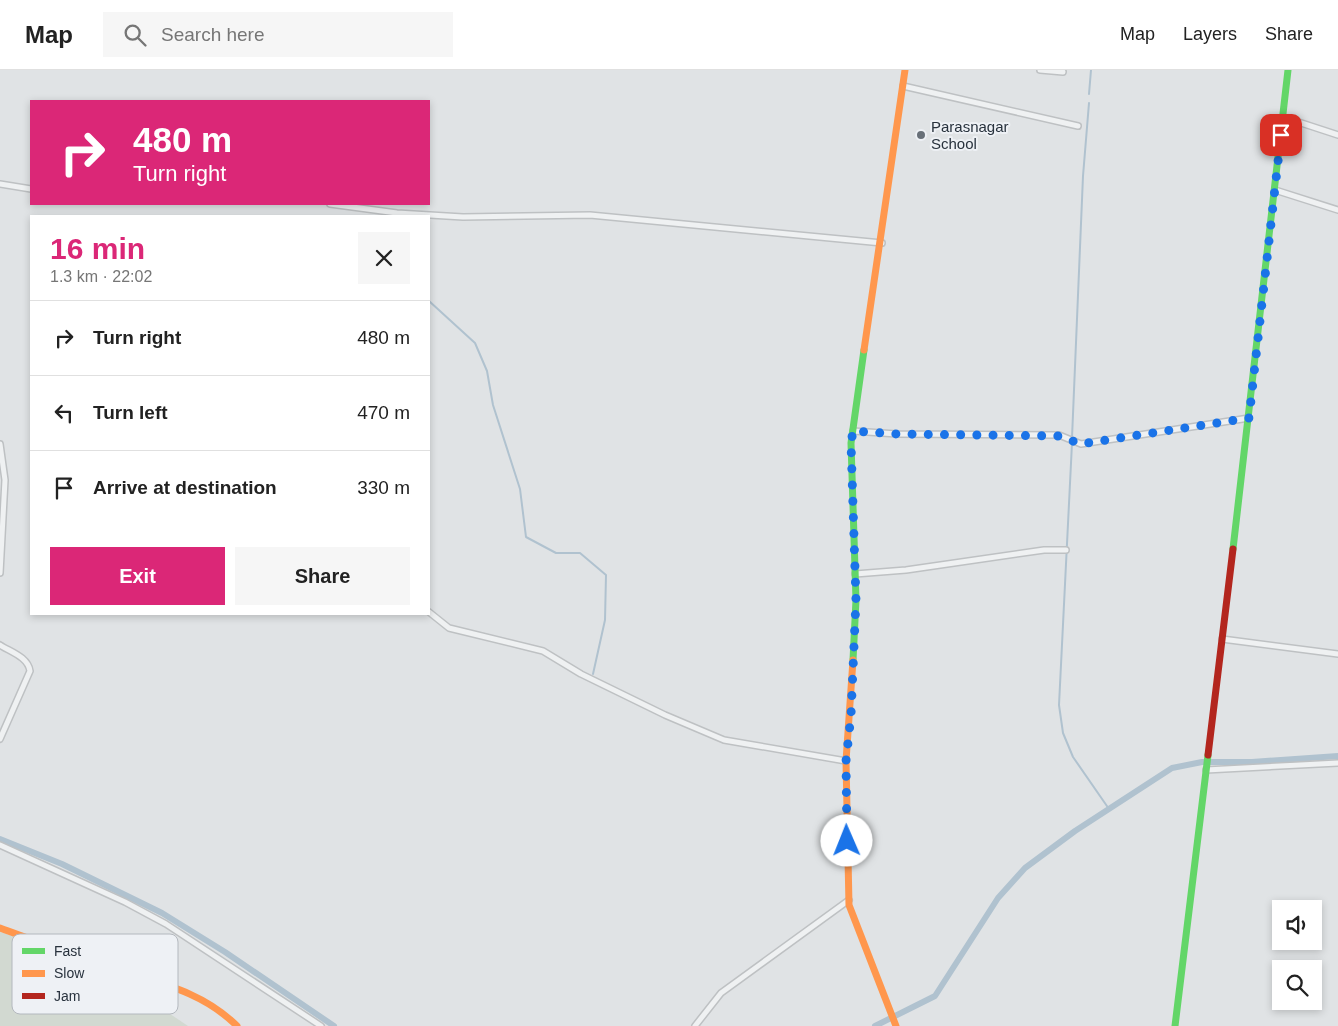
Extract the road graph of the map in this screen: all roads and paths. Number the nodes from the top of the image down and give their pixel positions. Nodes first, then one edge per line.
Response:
1 (905, 70) edge
2 (1040, 70) edge
3 (1288, 70) edge
4 (1063, 72) dead end
5 (903, 86) junction
6 (1283, 117) junction
7 (1078, 126) dead end
8 (1338, 135) edge
9 (0, 184) edge
10 (30, 188) edge
11 (1275, 190) junction
12 (337, 205) edge
13 (1338, 210) edge
14 (430, 215) edge
15 (430, 215) edge
16 (882, 243) junction
17 (1249, 418) junction
18 (853, 431) junction
19 (0, 444) edge
20 (1066, 550) dead end
21 (0, 573) edge
22 (856, 574) junction
23 (430, 613) edge
24 (1222, 639) junction
25 (0, 645) edge
26 (1338, 654) edge
27 (0, 739) edge
28 (846, 761) junction
29 (1338, 763) edge
30 (1206, 769) junction
31 (0, 845) edge
32 (848, 900) junction
33 (0, 928) edge
34 (16, 934) edge
35 (178, 989) edge
36 (894, 1024) edge
37 (238, 1026) edge
38 (321, 1026) edge
39 (696, 1026) edge
40 (1175, 1026) edge

1 - 5 street
2 - 4 street
3 - 6 street
5 - 7 street
5 - 16 street
6 - 8 street
6 - 11 street
9 - 10 street
11 - 13 street
11 - 17 street
12 - 14 street
15 - 16 street
16 - 18 street
17 - 18 street
17 - 24 street
18 - 22 street
19 - 21 street
20 - 22 street
22 - 28 street
23 - 28 street
24 - 26 street
24 - 30 street
25 - 27 street
28 - 32 street
29 - 30 street
30 - 40 street
31 - 38 street
32 - 36 street
32 - 39 street
33 - 34 street
35 - 37 street

